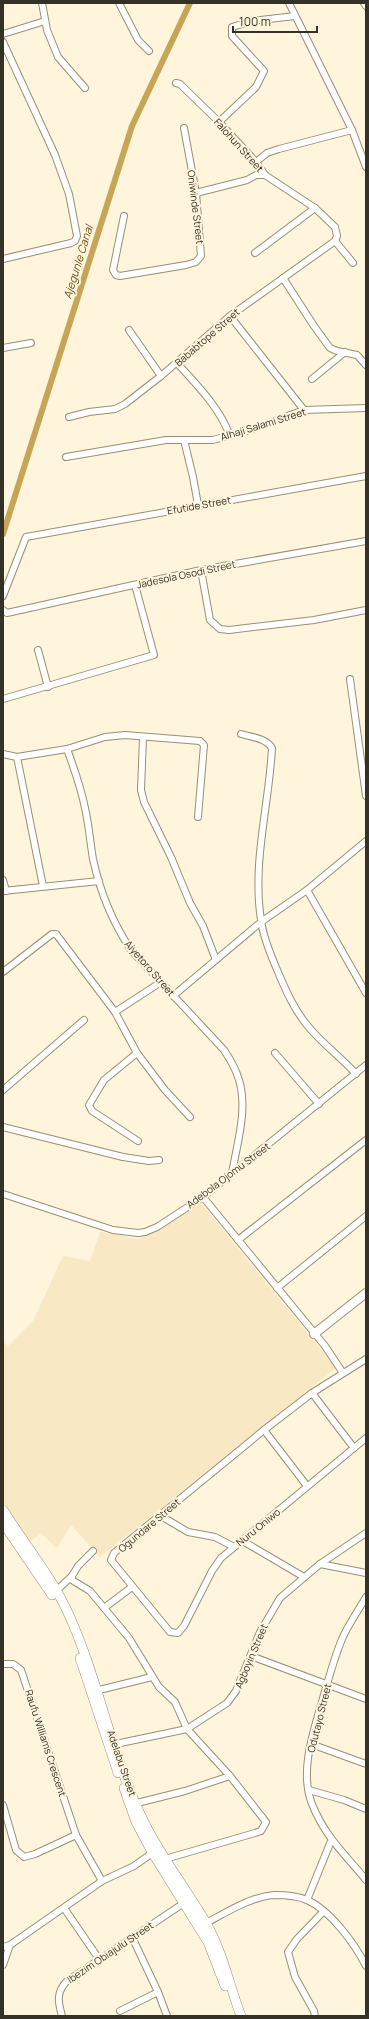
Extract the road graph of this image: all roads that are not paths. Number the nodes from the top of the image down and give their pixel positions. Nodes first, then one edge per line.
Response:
1 (42, 3) edge
2 (119, 3) edge
3 (289, 3) edge
4 (364, 3) edge
5 (366, 6) edge
6 (295, 16) junction
7 (45, 21) junction
8 (3, 34) edge
9 (3, 42) edge
10 (149, 51) dead end
11 (176, 83) dead end
12 (85, 88) dead end
13 (219, 122) junction
14 (184, 128) dead end
15 (352, 130) junction
16 (256, 162) junction
17 (366, 166) edge
18 (265, 175) junction
19 (196, 193) junction
20 (315, 208) junction
21 (124, 216) dead end
22 (336, 239) junction
23 (255, 253) dead end
24 (3, 259) edge
25 (353, 263) dead end
26 (283, 278) junction
27 (230, 316) junction
28 (129, 330) dead end
29 (32, 343) dead end
30 (3, 348) edge
31 (345, 352) junction
32 (177, 363) junction
33 (366, 365) edge
34 (161, 376) junction
35 (312, 379) dead end
36 (366, 408) edge
37 (304, 410) junction
38 (69, 417) dead end
39 (230, 436) junction
40 (184, 440) junction
41 (66, 457) dead end
42 (366, 476) edge
43 (198, 505) junction
44 (366, 541) edge
45 (201, 570) junction
46 (135, 585) junction
47 (3, 596) edge
48 (366, 610) edge
49 (5, 612) edge
50 (38, 650) dead end
51 (350, 679) dead end
52 (48, 687) junction
53 (3, 699) edge
54 (241, 734) dead end
55 (143, 738) junction
56 (67, 749) junction
57 (3, 754) edge
58 (18, 757) junction
59 (366, 796) edge
60 (198, 816) dead end
61 (366, 841) edge
62 (3, 880) edge
63 (99, 880) junction
64 (43, 886) junction
65 (307, 890) junction
66 (4, 891) edge
67 (261, 922) junction
68 (216, 960) junction
69 (3, 972) edge
70 (161, 982) junction
71 (366, 993) edge
72 (174, 996) junction
73 (115, 1012) junction
74 (84, 1020) dead end
75 (137, 1053) junction
76 (274, 1053) dead end
77 (366, 1065) edge
78 (356, 1074) junction
79 (3, 1090) edge
80 (319, 1104) junction
81 (190, 1117) dead end
82 (3, 1127) edge
83 (366, 1140) edge
84 (138, 1141) dead end
85 (159, 1160) dead end
86 (232, 1173) junction
87 (3, 1194) edge
88 (203, 1197) junction
89 (366, 1216) edge
90 (238, 1240) junction
91 (277, 1288) junction
92 (366, 1293) edge
93 (314, 1334) junction
94 (366, 1359) edge
95 (343, 1372) junction
96 (312, 1393) junction
97 (264, 1430) junction
98 (366, 1438) edge
99 (354, 1448) junction
100 (307, 1486) junction
101 (3, 1510) edge
102 (161, 1516) junction
103 (3, 1523) edge
104 (366, 1533) edge
105 (241, 1540) junction
106 (234, 1546) junction
107 (93, 1551) dead end
108 (320, 1564) junction
109 (366, 1573) edge
110 (72, 1576) junction
111 (304, 1577) junction
112 (132, 1587) junction
113 (53, 1590) junction
114 (366, 1597) edge
115 (104, 1608) junction
116 (174, 1634) joint
117 (251, 1656) junction
118 (3, 1664) edge
119 (152, 1677) junction
120 (328, 1684) junction
121 (94, 1691) junction
122 (366, 1699) edge
123 (187, 1729) junction
124 (112, 1744) junction
125 (311, 1744) junction
126 (366, 1764) edge
127 (230, 1776) junction
128 (309, 1790) junction
129 (132, 1804) junction
130 (3, 1805) edge
131 (366, 1809) edge
132 (76, 1835) junction
133 (332, 1841) junction
134 (155, 1851) junction
135 (164, 1859) junction
136 (366, 1880) edge
137 (102, 1881) junction
138 (188, 1900) junction
139 (308, 1900) junction
140 (64, 1908) junction
141 (323, 1912) junction
142 (206, 1923) junction
143 (132, 1937) junction
144 (6, 1946) edge
145 (99, 1959) junction
146 (3, 1965) edge
147 (366, 1966) edge
148 (158, 1992) junction
149 (120, 2011) dead end
150 (62, 2016) edge
151 (167, 2016) edge
152 (234, 2016) edge
153 (241, 2016) edge
154 (315, 2016) edge

1 - 7 street
2 - 10 street
3 - 6 street
4 - 5 street
6 - 13 street
6 - 15 street
7 - 8 street
7 - 12 street
9 - 24 street
11 - 13 street, Falohun Street
13 - 16 street, Falohun Street
14 - 19 street, Oniwinde Street
15 - 16 street
15 - 17 street
16 - 18 street, Falohun Street
18 - 19 street
18 - 20 street, Falohun Street
19 - 21 street, Oniwinde Street
20 - 22 street, Falohun Street
20 - 23 street
22 - 25 street, Falohun Street
22 - 26 street, Bababtope Street
26 - 27 street, Bababtope Street
26 - 31 street
27 - 32 street, Bababtope Street
27 - 37 street
28 - 34 street
29 - 30 street
31 - 33 street
31 - 35 street
32 - 34 street, Bababtope Street
32 - 39 street
34 - 38 street, Bababtope Street
36 - 37 street, Alhaji Salami Street
37 - 39 street, Alhaji Salami Street
39 - 40 street, Alhaji Salami Street
40 - 41 street, Alhaji Salami Street
40 - 43 street
42 - 43 street, Efutide Street
43 - 47 street, Efutide Street
44 - 45 street, Jadesola Osodi Street
45 - 46 street, Jadesola Osodi Street
45 - 48 street
46 - 49 street, Jadesola Osodi Street
46 - 52 street
50 - 52 street
51 - 59 street
52 - 53 street
54 - 67 street
55 - 56 street
55 - 60 street
55 - 68 street
56 - 58 street
56 - 63 street, Aiyetoro Street
57 - 58 street
58 - 64 street
61 - 65 street
62 - 66 street
63 - 64 street
63 - 70 street, Aiyetoro Street
64 - 66 street
65 - 67 street
65 - 71 street
67 - 68 street
67 - 78 street
68 - 72 street
69 - 73 street
70 - 72 street, Aiyetoro Street
70 - 73 street
72 - 86 street, Aiyetoro Street
73 - 75 street
74 - 79 street
75 - 81 street
75 - 84 street
76 - 80 street
77 - 78 street, Adebola Ojomu Street
78 - 80 street, Adebola Ojomu Street
80 - 86 street, Adebola Ojomu Street
82 - 85 street
83 - 90 street
86 - 88 street, Adebola Ojomu Street
87 - 88 street, Adebola Ojomu Street
88 - 90 street
89 - 91 street
90 - 91 street
91 - 93 street
92 - 93 street
93 - 95 street
94 - 95 street, Ogundare Street
95 - 96 street, Ogundare Street
96 - 97 street, Ogundare Street
96 - 99 street
97 - 100 street
97 - 102 street, Ogundare Street
98 - 99 street, Nuru Oniwo
99 - 100 street, Nuru Oniwo
100 - 105 street, Nuru Oniwo
101 - 113 main road, Adelabu Street
102 - 106 street
102 - 112 street, Ogundare Street
103 - 113 main road, Adelabu Street
104 - 108 street, Agboyin Street
105 - 106 street, Nuru Oniwo
105 - 111 street
106 - 116 street, Nuru Oniwo
107 - 110 street
108 - 109 street
108 - 111 street, Agboyin Street
110 - 113 street
110 - 115 street
111 - 117 street, Agboyin Street
112 - 115 street
112 - 116 street, Ogundare Street
113 - 121 main road, Adelabu Street
114 - 120 street, Odutayo Street
115 - 119 street
117 - 120 street
117 - 123 street, Agboyin Street
118 - 132 street, Raufu Williams Crescent
119 - 121 street
119 - 123 street
120 - 122 street
120 - 125 street, Odutayo Street
121 - 124 main road, Adelabu Street
123 - 124 street
123 - 127 street
124 - 129 main road, Adelabu Street
125 - 126 street
125 - 128 street, Odutayo Street
127 - 129 street
127 - 135 street
128 - 131 street
128 - 133 street, Odutayo Street
129 - 134 main road, Adelabu Street
130 - 132 street
132 - 137 street, Raufu Williams Crescent
133 - 136 street, Odutayo Street
133 - 139 street
134 - 135 main road, Adelabu Street
134 - 137 street
134 - 138 main road, Adelabu Street
135 - 138 main road, Adelabu Street
137 - 140 street
138 - 142 main road, Adelabu Street
138 - 143 street, Ibezim Obiajulu Street
138 - 152 main road, Adelabu Street
139 - 141 street
139 - 142 street
140 - 144 street
140 - 145 street
141 - 147 street
141 - 154 street
142 - 153 main road, Adelabu Street
143 - 145 street, Ibezim Obiajulu Street
143 - 148 street
144 - 146 street
145 - 150 street, Ibezim Obiajulu Street
148 - 149 street
148 - 151 street

